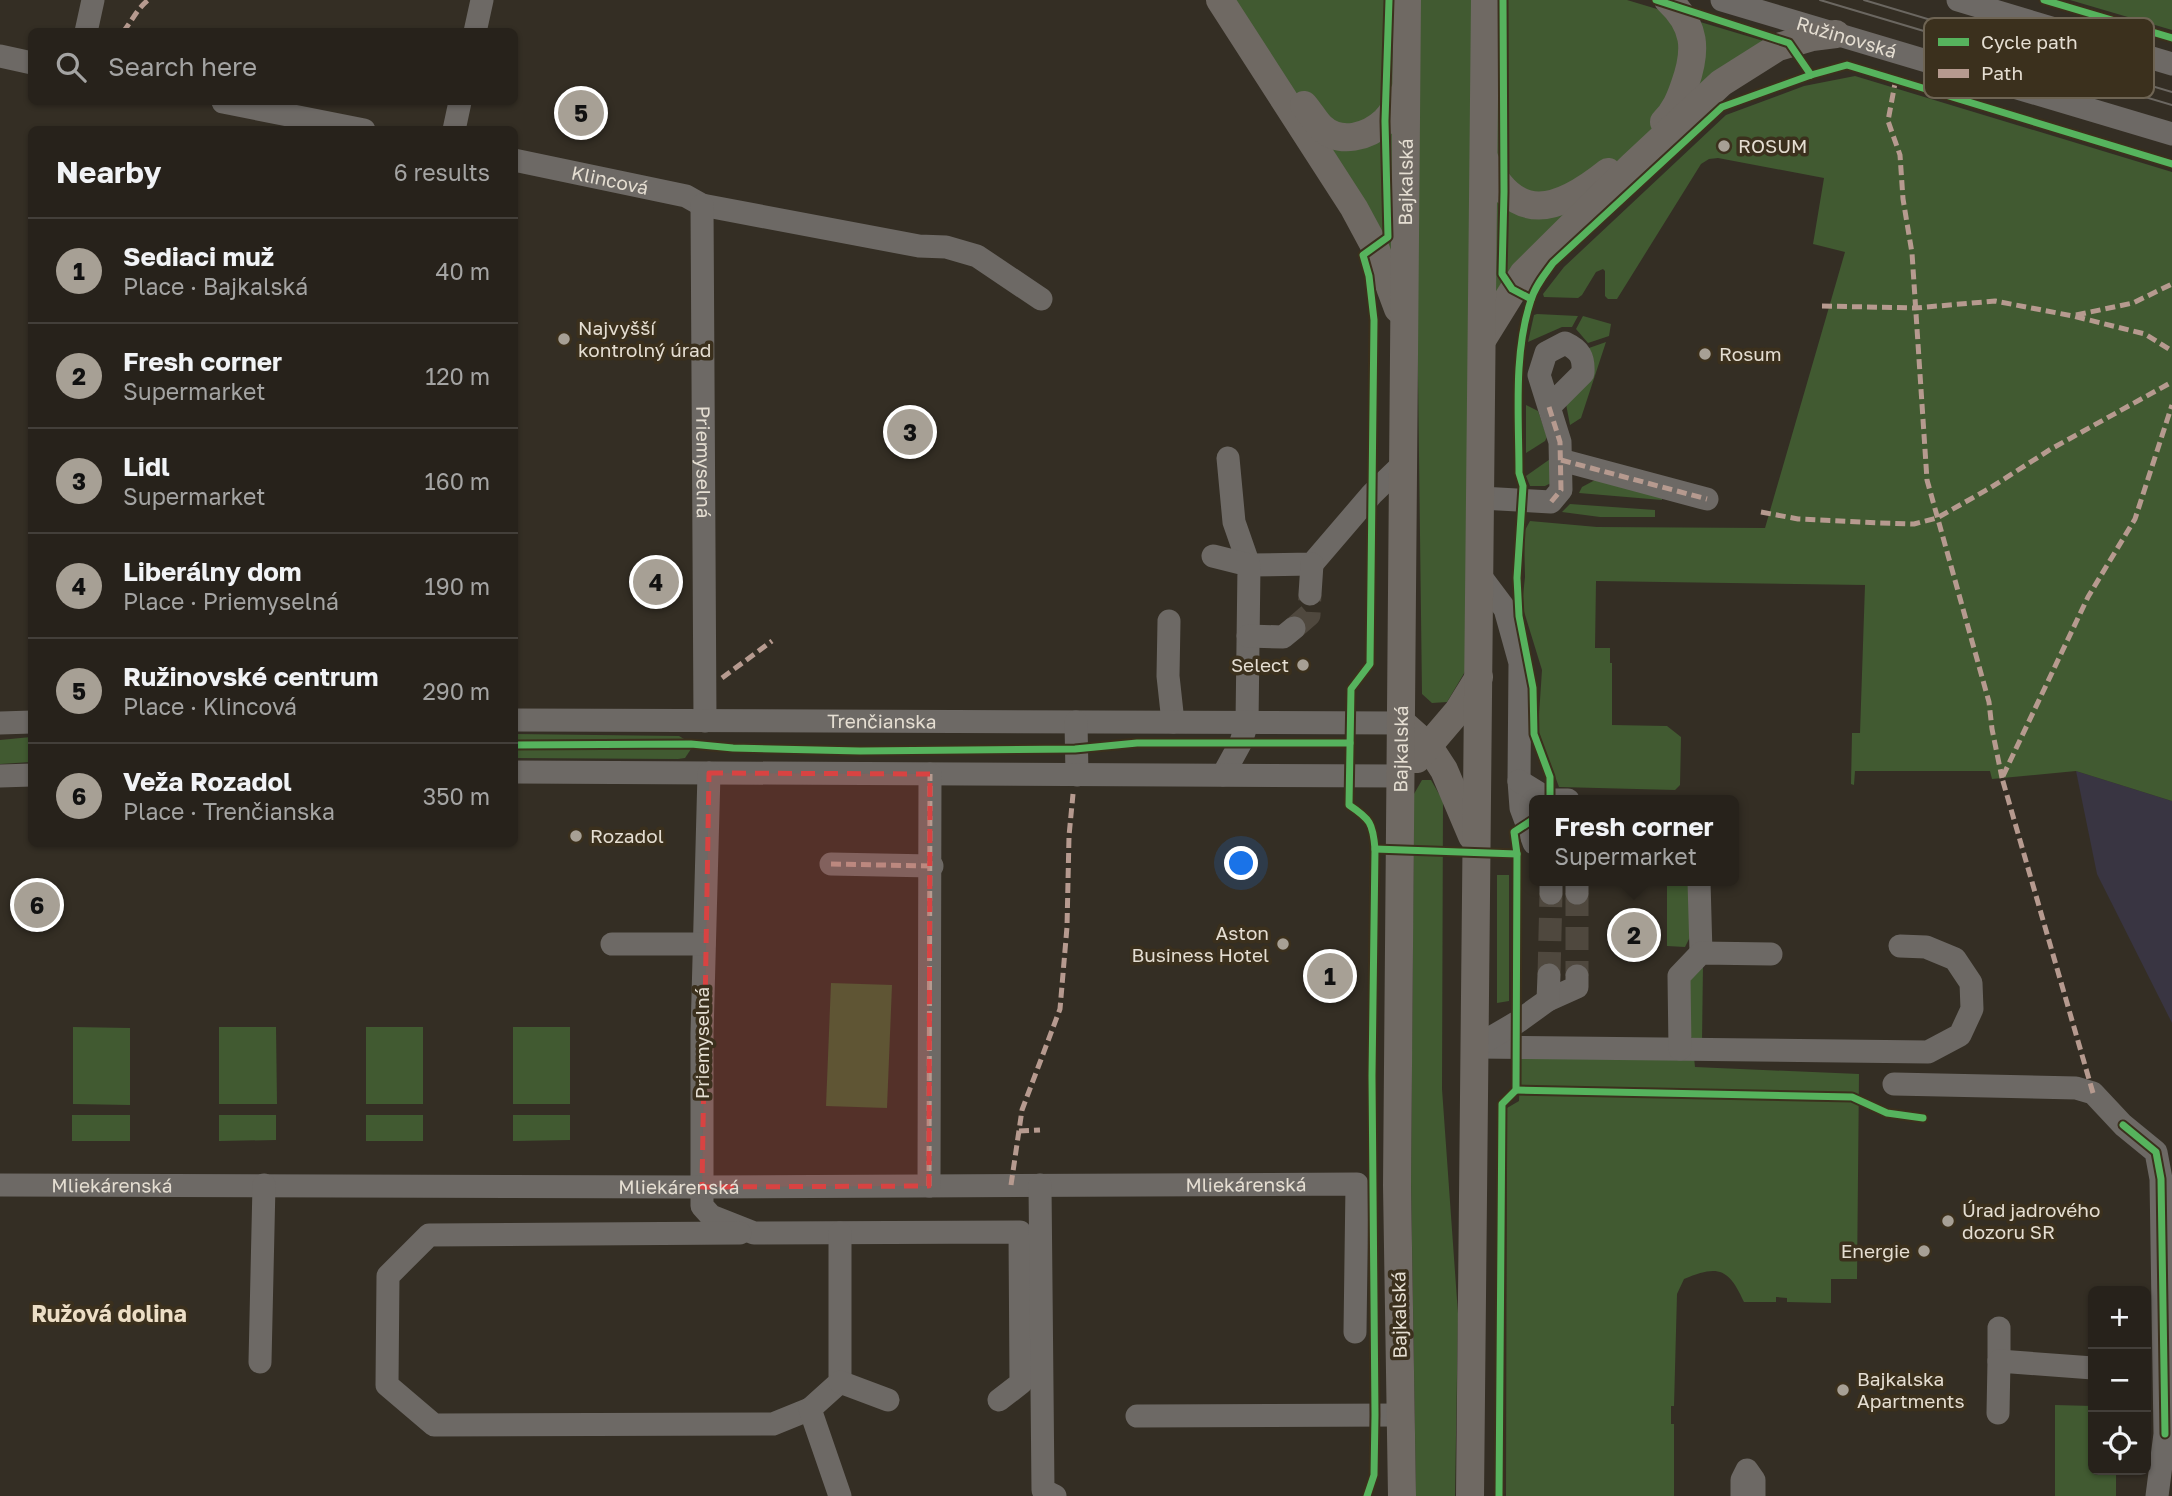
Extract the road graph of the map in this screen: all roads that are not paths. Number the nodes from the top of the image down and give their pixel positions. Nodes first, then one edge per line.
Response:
1 (93, 0) edge
2 (482, 0) edge
3 (1220, 0) edge
4 (1234, 0) edge
5 (1407, 0) edge
6 (1485, 0) edge
7 (1668, 0) edge
8 (1722, 0) edge
9 (1958, 0) edge
10 (2018, 18) edge
11 (87, 28) edge
12 (476, 28) edge
13 (1836, 34) junction
14 (0, 56) edge
15 (2154, 59) edge
16 (1924, 60) edge
17 (28, 62) edge
18 (2172, 64) edge
19 (1406, 89) junction
20 (2051, 98) edge
21 (238, 105) edge
22 (459, 105) edge
23 (343, 126) edge
24 (455, 126) edge
25 (2172, 134) edge
26 (1485, 158) junction
27 (518, 161) edge
28 (702, 205) junction
29 (1041, 299) dead end
30 (1404, 323) junction
31 (1483, 339) junction
32 (1549, 407) dead end
33 (1228, 458) dead end
34 (1560, 460) junction
35 (1402, 465) junction
36 (1481, 498) junction
37 (1707, 499) dead end
38 (1213, 556) dead end
39 (1250, 565) junction
40 (1312, 565) junction
41 (1480, 576) junction
42 (1310, 594) tunnel mouth
43 (1169, 621) dead end
44 (1294, 628) dead end
45 (1248, 636) junction
46 (1480, 676) junction
47 (518, 720) edge
48 (705, 721) junction
49 (28, 722) edge
50 (1076, 722) junction
51 (1173, 722) junction
52 (0, 723) edge
53 (1247, 723) junction
54 (1402, 723) junction
55 (1429, 747) junction
56 (518, 772) edge
57 (709, 773) junction
58 (930, 774) junction
59 (28, 775) edge
60 (1077, 775) junction
61 (1223, 775) junction
62 (0, 776) edge
63 (1401, 776) junction
64 (1519, 781) junction
65 (1542, 795) edge
66 (1529, 830) edge
67 (1478, 851) junction
68 (831, 864) dead end
69 (932, 866) junction
70 (1699, 886) edge
71 (612, 944) dead end
72 (704, 944) junction
73 (1900, 946) dead end
74 (1701, 953) junction
75 (1771, 954) dead end
76 (1549, 975) tunnel mouth
77 (1577, 975) tunnel mouth
78 (1548, 1000) junction
79 (1475, 1047) junction
80 (1680, 1049) junction
81 (1894, 1084) dead end
82 (0, 1185) edge
83 (264, 1185) junction
84 (1040, 1185) junction
85 (929, 1186) junction
86 (702, 1187) junction
87 (754, 1233) junction
88 (840, 1233) junction
89 (1999, 1328) dead end
90 (1355, 1332) dead end
91 (1999, 1361) junction
92 (260, 1362) dead end
93 (2088, 1368) edge
94 (2154, 1373) edge
95 (840, 1381) junction
96 (888, 1400) dead end
97 (999, 1400) dead end
98 (810, 1409) junction
99 (1997, 1413) dead end
100 (1401, 1415) junction
101 (1137, 1416) dead end
102 (2168, 1429) edge
103 (840, 1496) edge
104 (1055, 1496) edge
105 (1402, 1496) edge
106 (1470, 1496) edge
107 (1742, 1496) edge
108 (1754, 1496) edge
109 (2157, 1496) edge

1 - 11 street
2 - 12 street
3 - 30 main road
4 - 19 main road
5 - 19 main road, Bajkalská
6 - 26 main road
7 - 26 main road
8 - 13 street, Ružinovská
9 - 10 street
13 - 16 street, Ružinovská
13 - 31 main road
14 - 17 street
15 - 18 street
19 - 30 main road, Bajkalská
20 - 25 street, Ružinovská
21 - 23 street
22 - 24 street
26 - 31 main road
27 - 28 street, Klincová
28 - 29 street, Klincová
28 - 48 street, Priemyselná
30 - 35 main road, Bajkalská
31 - 36 main road
32 - 34 street
33 - 39 street
34 - 36 street
34 - 37 street
35 - 40 street
35 - 54 main road, Bajkalská
36 - 41 main road
38 - 39 street
39 - 40 street
39 - 45 street
40 - 42 street
41 - 46 main road
41 - 64 street
43 - 51 street
44 - 45 street
45 - 53 street
46 - 55 main road
46 - 67 main road
47 - 48 street, Trenčianska
48 - 50 street, Trenčianska
49 - 52 street
50 - 51 street, Trenčianska
50 - 60 street
51 - 53 street, Trenčianska
53 - 54 street, Trenčianska
53 - 61 street
54 - 55 main road
54 - 63 main road, Bajkalská
55 - 63 main road
55 - 67 main road
56 - 57 street
57 - 58 street
57 - 72 street, Priemyselná
58 - 60 street
58 - 69 street
59 - 62 street
60 - 61 street
61 - 63 street
63 - 100 main road, Bajkalská
64 - 65 street
64 - 66 street
67 - 79 main road
68 - 69 street
69 - 85 street
70 - 74 street
71 - 72 street
72 - 86 street, Priemyselná
73 - 80 street
74 - 75 street
74 - 80 street
76 - 78 street
77 - 78 street
78 - 79 street
79 - 80 street
79 - 106 main road
81 - 94 street
82 - 83 street, Mliekárenská
83 - 86 street, Mliekárenská
83 - 92 street
84 - 85 street, Mliekárenská
84 - 90 street, Mliekárenská
84 - 104 street
85 - 86 street, Mliekárenská
86 - 87 street
87 - 88 street
87 - 98 street
88 - 95 street
88 - 97 street
89 - 91 street
91 - 93 street
91 - 99 street
94 - 102 street
95 - 96 street
95 - 98 street
98 - 103 street
100 - 101 street
100 - 105 main road, Bajkalská
102 - 109 street
107 - 108 street

